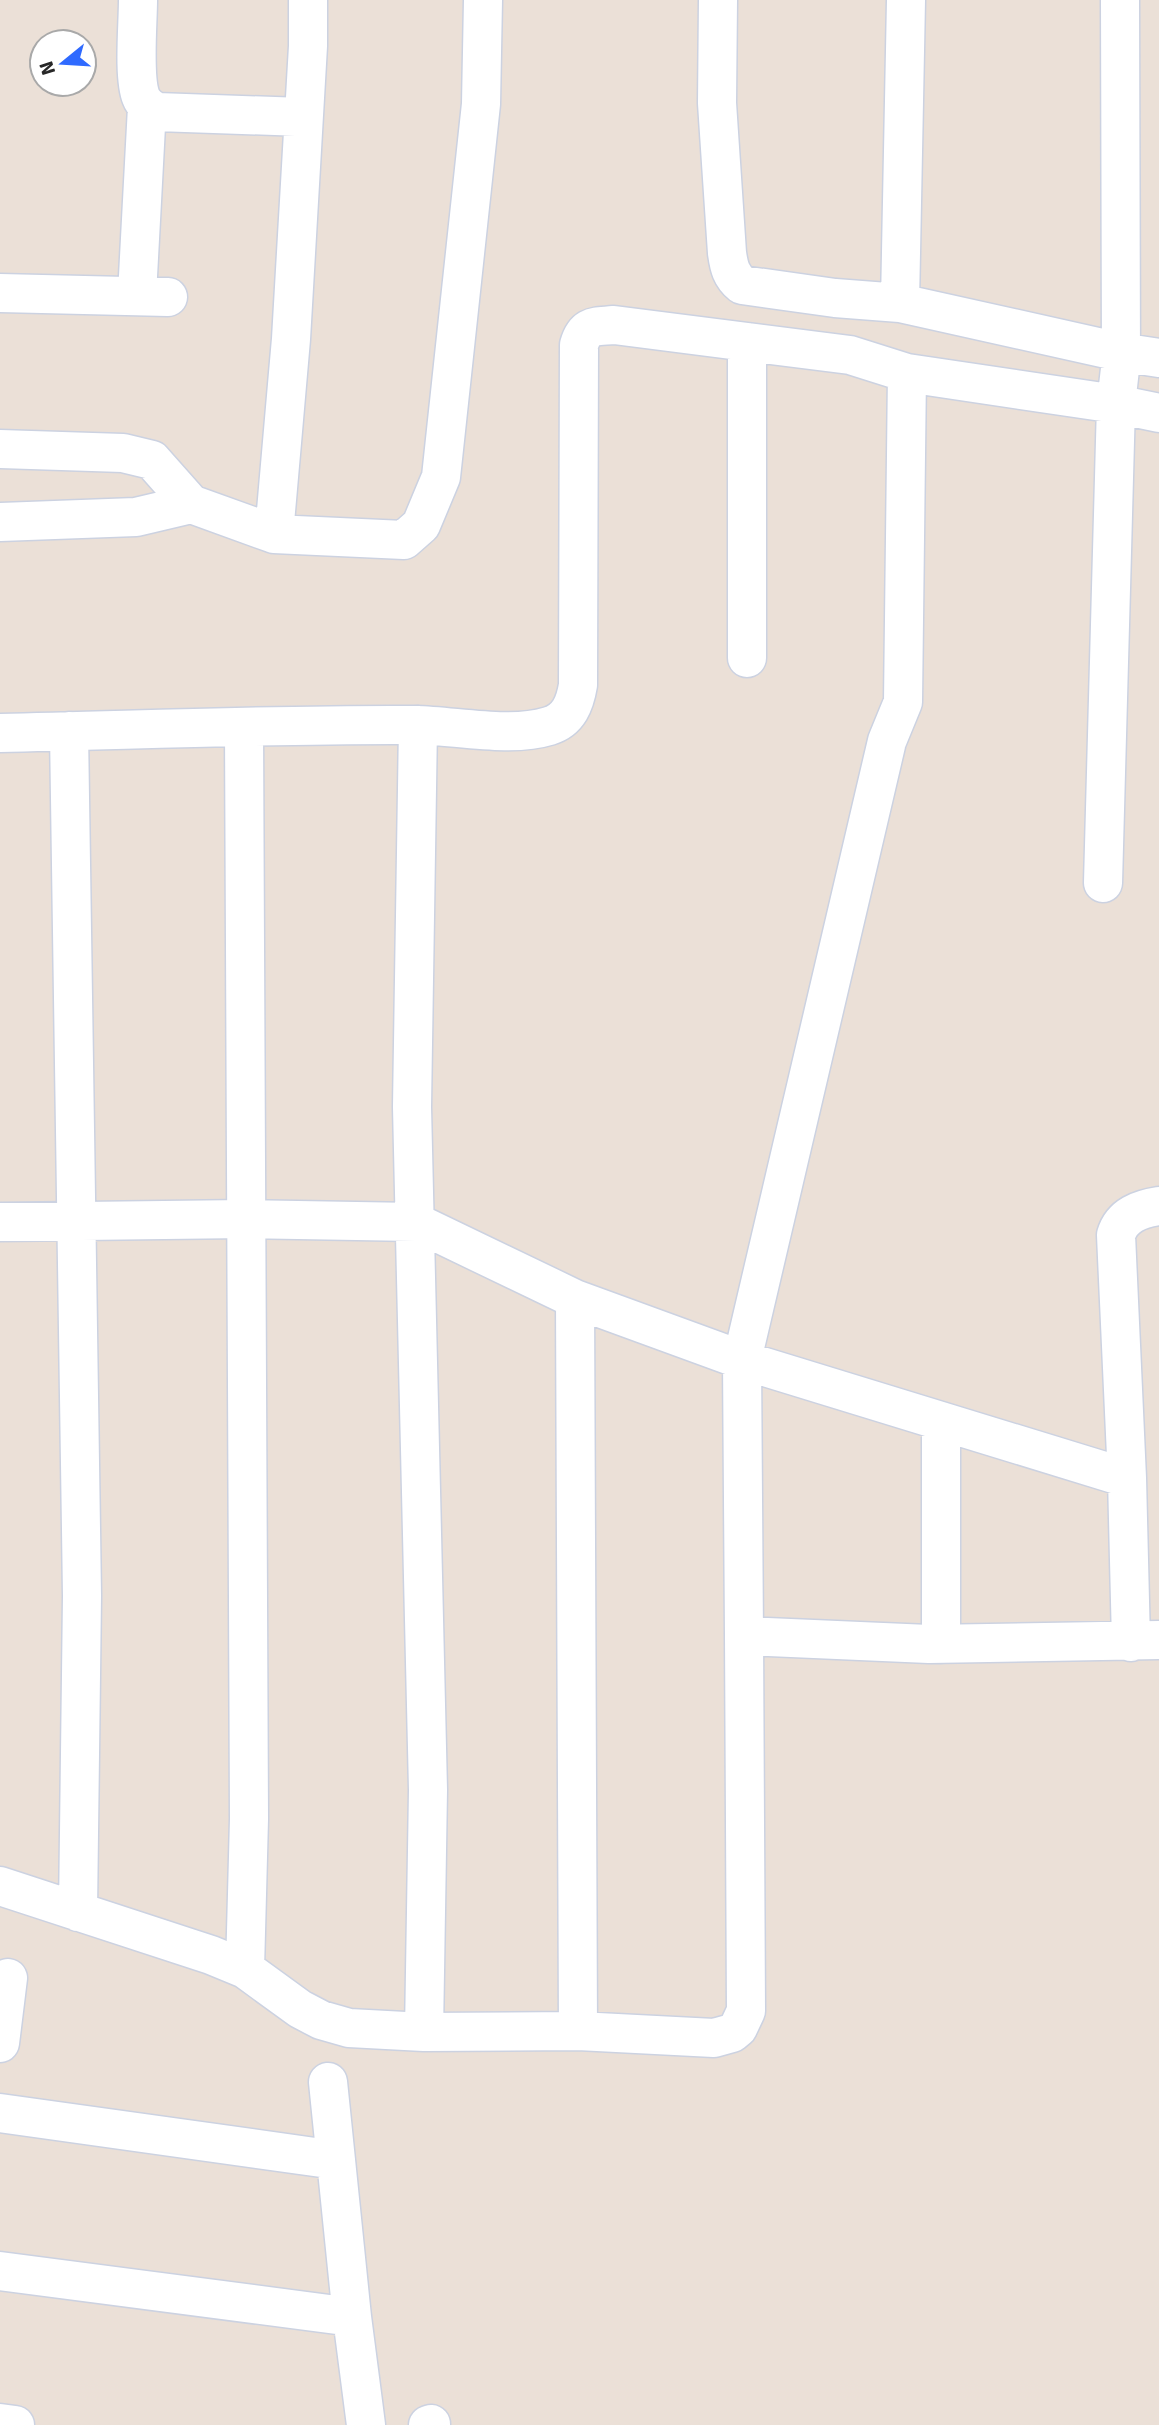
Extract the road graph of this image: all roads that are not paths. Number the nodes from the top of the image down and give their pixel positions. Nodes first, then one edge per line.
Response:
1 (138, 0) edge
2 (308, 0) edge
3 (483, 0) edge
4 (718, 0) edge
5 (906, 0) edge
6 (1120, 0) edge
7 (147, 107) junction
8 (303, 117) junction
9 (0, 293) edge
10 (900, 303) junction
11 (747, 342) junction
12 (1120, 352) junction
13 (1159, 358) edge
14 (907, 373) junction
15 (1116, 404) junction
16 (1159, 413) edge
17 (0, 449) edge
18 (191, 504) junction
19 (0, 522) edge
20 (274, 534) junction
21 (747, 658) dead end
22 (418, 725) junction
23 (244, 728) junction
24 (69, 731) junction
25 (0, 733) edge
26 (1103, 883) dead end
27 (1159, 1206) edge
28 (246, 1219) junction
29 (0, 1222) edge
30 (76, 1222) junction
31 (415, 1222) junction
32 (575, 1298) junction
33 (742, 1360) junction
34 (941, 1421) junction
35 (1127, 1478) junction
36 (744, 1636) junction
37 (1145, 1641) edge
38 (941, 1644) junction
39 (0, 1886) edge
40 (78, 1912) junction
41 (245, 1969) junction
42 (8, 1978) dead end
43 (578, 2031) junction
44 (424, 2032) junction
45 (0, 2043) edge
46 (328, 2082) dead end
47 (0, 2113) edge
48 (337, 2160) junction
49 (0, 2271) edge
50 (352, 2316) junction
51 (0, 2423) edge
52 (15, 2425) edge
53 (366, 2425) edge

1 - 7 street
2 - 8 street
3 - 20 street
4 - 10 street
5 - 10 street
6 - 12 street
7 - 8 street
7 - 9 street
8 - 20 street
10 - 12 street
11 - 14 street
11 - 21 street
11 - 22 street
12 - 13 street
12 - 15 street
14 - 15 street
14 - 33 street
15 - 16 street
15 - 26 street
17 - 18 street
18 - 19 street
18 - 20 street
22 - 23 street
22 - 31 street
23 - 24 street
23 - 28 street
24 - 25 street
24 - 30 street
27 - 35 street
28 - 30 street
28 - 31 street
28 - 41 street
29 - 30 street
30 - 40 street
31 - 32 street
31 - 44 street
32 - 33 street
32 - 43 street
33 - 34 street
33 - 36 street
34 - 35 street
34 - 38 street
35 - 37 street
36 - 38 street
36 - 43 street
37 - 38 street
39 - 40 street
40 - 41 street
41 - 44 street
42 - 45 street
43 - 44 street
46 - 48 street
47 - 48 street
48 - 50 street
49 - 50 street
50 - 53 street
51 - 52 street

